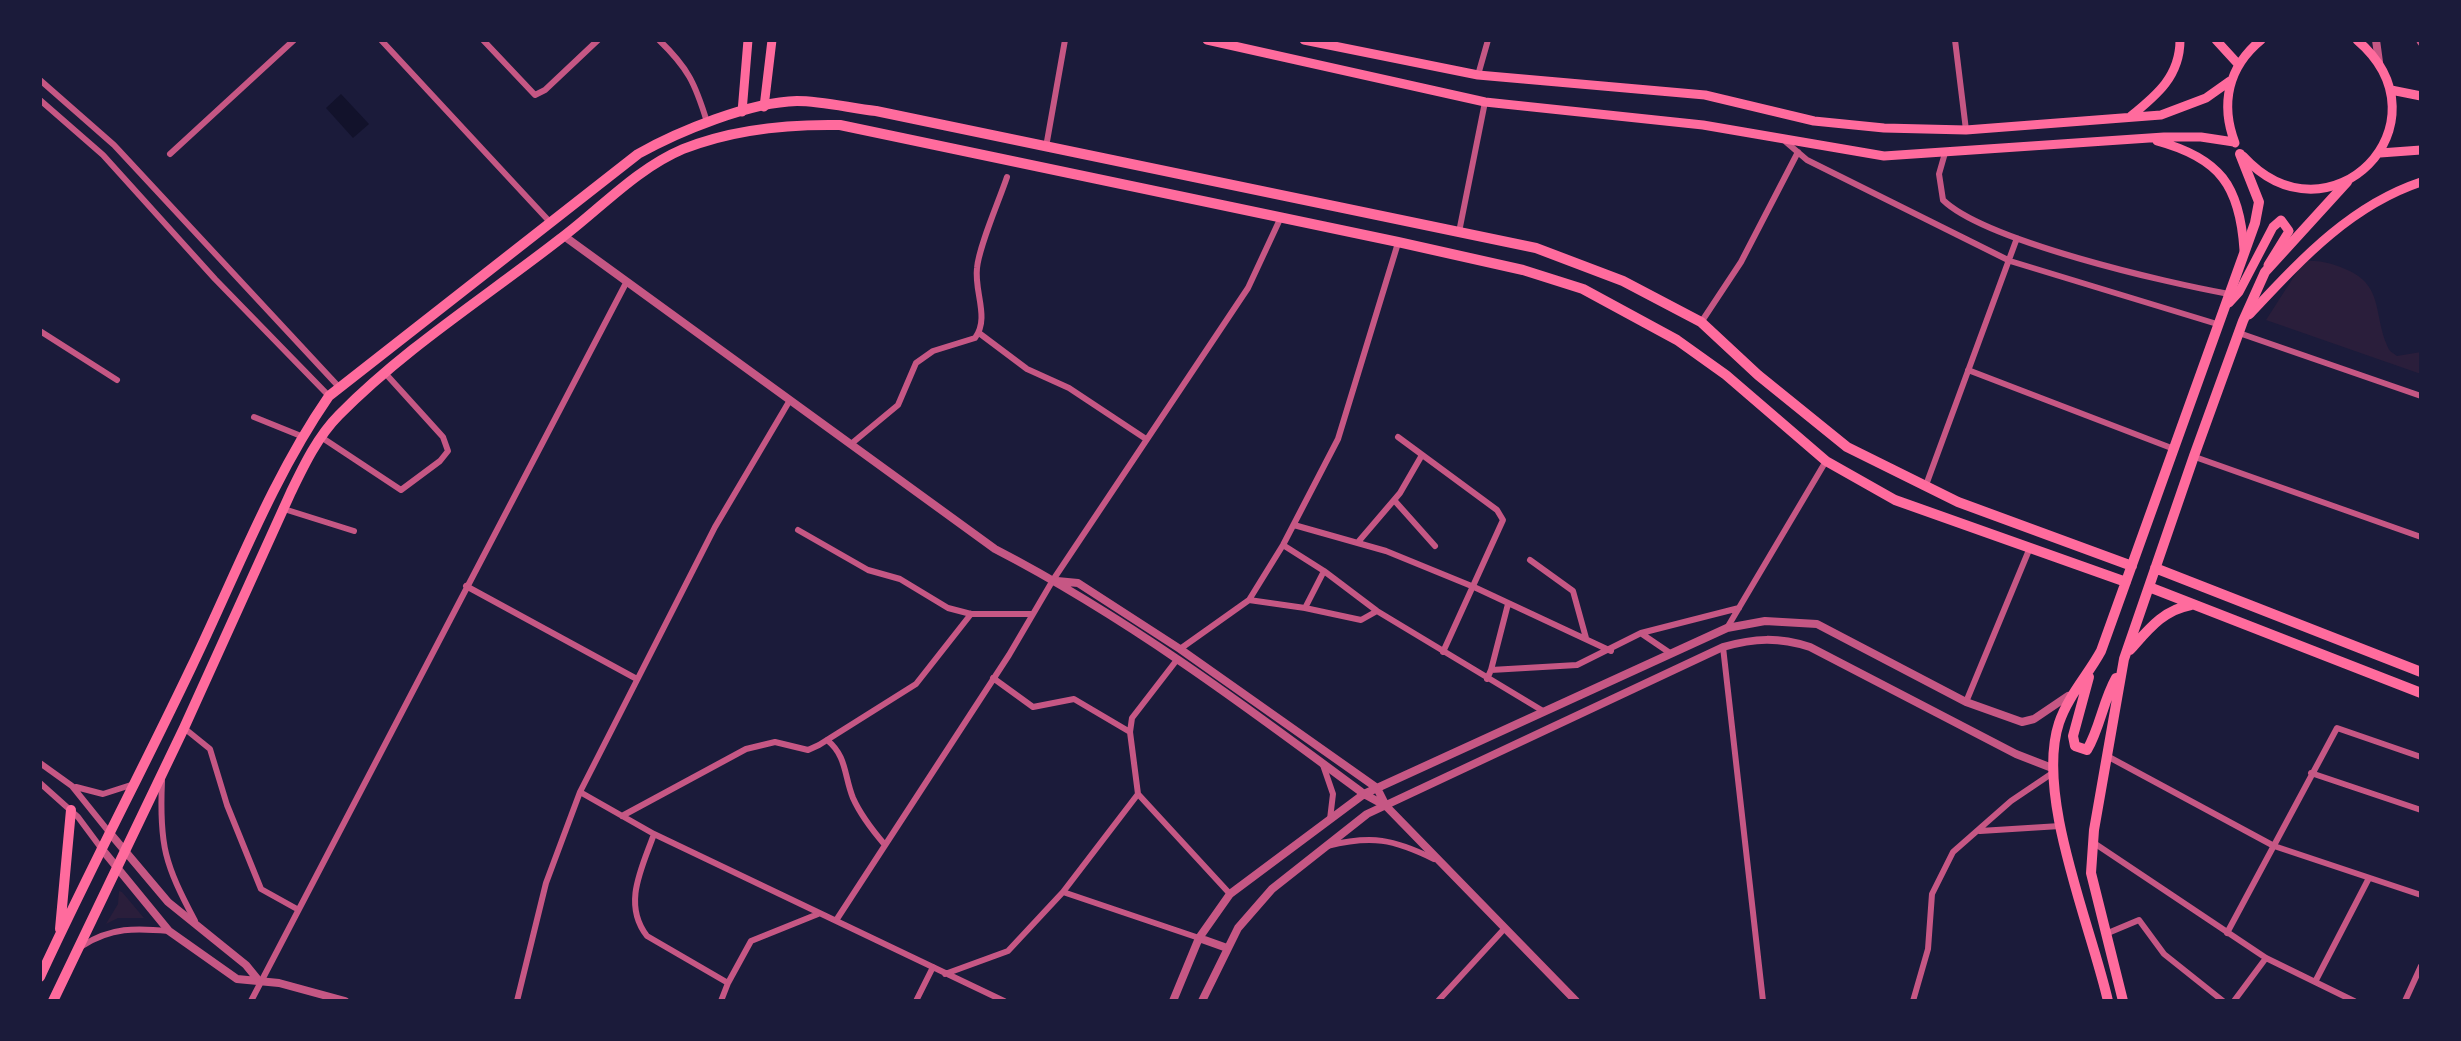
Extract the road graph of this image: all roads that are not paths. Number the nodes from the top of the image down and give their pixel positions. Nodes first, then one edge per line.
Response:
1 (294, 40) edge
2 (381, 40) edge
3 (483, 40) edge
4 (598, 40) edge
5 (658, 40) edge
6 (748, 40) edge
7 (772, 40) edge
8 (1065, 40) edge
9 (1207, 40) edge
10 (1304, 40) edge
11 (1488, 40) edge
12 (1956, 40) edge
13 (2180, 40) edge
14 (2216, 40) edge
15 (2261, 40) edge
16 (2358, 40) edge
17 (2376, 40) edge
18 (1322, 42) edge
19 (2379, 62) junction
20 (2238, 64) junction
21 (1478, 74) junction
22 (40, 80) edge
23 (2230, 81) junction
24 (2391, 90) junction
25 (2421, 96) edge
26 (40, 100) edge
27 (1485, 102) junction
28 (764, 107) junction
29 (742, 112) junction
30 (2131, 116) junction
31 (708, 123) junction
32 (1966, 130) junction
33 (2150, 138) junction
34 (1786, 142) junction
35 (2234, 142) junction
36 (114, 145) junction
37 (1046, 148) junction
38 (2421, 150) edge
39 (1798, 152) junction
40 (2380, 152) junction
41 (1945, 153) junction
42 (170, 154) dead end
43 (2240, 154) junction
44 (103, 155) junction
45 (1006, 178) dead end
46 (1197, 178) junction
47 (2347, 182) junction
48 (2421, 182) edge
49 (1194, 198) junction
50 (1281, 216) junction
51 (550, 222) junction
52 (1459, 232) junction
53 (564, 236) junction
54 (2017, 238) junction
55 (1398, 242) junction
56 (2244, 254) junction
57 (2010, 261) junction
58 (2265, 272) junction
59 (626, 283) junction
60 (2229, 294) junction
61 (2224, 308) junction
62 (2243, 320) junction
63 (1701, 322) junction
64 (2218, 324) junction
65 (40, 330) edge
66 (979, 332) junction
67 (2239, 333) junction
68 (1968, 370) junction
69 (386, 373) junction
70 (117, 380) dead end
71 (339, 387) junction
72 (329, 396) junction
73 (2421, 396) edge
74 (790, 400) junction
75 (254, 416) dead end
76 (301, 436) junction
77 (1398, 437) dead end
78 (321, 438) junction
79 (1146, 440) junction
80 (851, 444) junction
81 (2174, 449) junction
82 (1422, 455) junction
83 (2194, 456) junction
84 (1826, 462) junction
85 (1926, 485) junction
86 (1394, 500) junction
87 (283, 509) junction
88 (1294, 525) junction
89 (798, 530) dead end
90 (354, 531) dead end
91 (2421, 538) edge
92 (1359, 541) junction
93 (1283, 546) junction
94 (1435, 546) dead end
95 (2030, 550) junction
96 (2094, 552) junction
97 (1530, 560) dead end
98 (2132, 566) junction
99 (2155, 568) junction
100 (2090, 571) junction
101 (1324, 572) junction
102 (2177, 579) junction
103 (1053, 580) junction
104 (2126, 582) junction
105 (466, 586) junction
106 (1474, 587) junction
107 (2149, 587) junction
108 (2168, 594) junction
109 (1248, 600) junction
110 (1508, 604) junction
111 (2195, 604) junction
112 (1304, 608) junction
113 (1739, 608) junction
114 (1377, 612) junction
115 (970, 614) junction
116 (1033, 614) junction
117 (1727, 628) junction
118 (1641, 634) junction
119 (1586, 638) junction
120 (1723, 646) junction
121 (1180, 649) junction
122 (1611, 651) junction
123 (1442, 652) junction
124 (1670, 653) junction
125 (1176, 660) junction
126 (2123, 664) junction
127 (2092, 668) junction
128 (1491, 670) junction
129 (2421, 672) edge
130 (635, 678) junction
131 (994, 678) junction
132 (1487, 679) junction
133 (2421, 692) edge
134 (2072, 694) junction
135 (1966, 702) junction
136 (1543, 711) junction
137 (184, 728) junction
138 (1130, 732) junction
139 (827, 740) junction
140 (2106, 755) junction
141 (2421, 757) edge
142 (40, 762) edge
143 (1323, 764) junction
144 (162, 771) junction
145 (2052, 771) junction
146 (2311, 773) junction
147 (40, 783) edge
148 (132, 785) junction
149 (72, 786) junction
150 (1377, 788) junction
151 (580, 792) junction
152 (1138, 794) junction
153 (1364, 794) junction
154 (1386, 806) junction
155 (71, 810) junction
156 (2421, 810) edge
157 (621, 817) junction
158 (1330, 819) junction
159 (2060, 826) junction
160 (1979, 830) junction
161 (109, 832) junction
162 (654, 834) junction
163 (2092, 843) junction
164 (885, 846) junction
165 (2274, 846) junction
166 (101, 848) junction
167 (1321, 848) junction
168 (125, 852) junction
169 (1438, 861) junction
170 (116, 868) junction
171 (2369, 878) junction
172 (1063, 892) junction
173 (1230, 894) junction
174 (2421, 895) edge
175 (170, 904) junction
176 (297, 909) junction
177 (820, 913) junction
178 (158, 917) junction
179 (837, 919) junction
180 (198, 927) junction
181 (1505, 928) junction
182 (169, 931) junction
183 (2108, 933) junction
184 (2227, 933) junction
185 (59, 935) junction
186 (1199, 938) junction
187 (1227, 948) junction
188 (77, 950) junction
189 (2266, 958) junction
190 (2421, 966) edge
191 (933, 967) junction
192 (945, 974) junction
193 (40, 977) edge
194 (259, 981) junction
195 (2315, 982) junction
196 (728, 983) junction
197 (341, 1000) edge
198 (53, 1001) edge
199 (251, 1001) edge
200 (517, 1001) edge
201 (721, 1001) edge
202 (916, 1001) edge
203 (1004, 1001) edge
204 (1172, 1001) edge
205 (1202, 1001) edge
206 (1438, 1001) edge
207 (1576, 1001) edge
208 (1763, 1001) edge
209 (1913, 1001) edge
210 (2108, 1001) edge
211 (2123, 1001) edge
212 (2224, 1001) edge
213 (2234, 1001) edge
214 (2354, 1001) edge
215 (2405, 1001) edge

1 - 42 street
2 - 51 street
3 - 4 street
5 - 31 street
6 - 29 main road
7 - 28 main road
8 - 37 street
9 - 27 main road
10 - 18 main road
11 - 21 street
12 - 32 street
13 - 30 main road
14 - 20 main road
15 - 20 main road
16 - 19 main road
17 - 19 street
18 - 21 main road
19 - 24 main road
20 - 23 main road
21 - 32 main road
22 - 36 street
23 - 30 main road
23 - 35 main road
24 - 25 main road
24 - 40 main road
26 - 44 street
27 - 34 main road
27 - 52 street
28 - 29 main road
28 - 37 main road
29 - 31 main road
30 - 32 main road
31 - 51 main road
33 - 35 main road
33 - 41 main road
33 - 56 main road
34 - 39 street
34 - 41 main road
35 - 43 main road
36 - 44 street
36 - 71 street
37 - 46 main road
38 - 40 main road
39 - 57 street
39 - 63 street
40 - 47 main road
41 - 54 street
43 - 47 main road
43 - 56 main road
44 - 72 street
45 - 66 street
46 - 49 main road
46 - 52 main road
47 - 58 main road
48 - 62 main road
49 - 50 main road
49 - 53 main road
50 - 55 main road
50 - 79 street
51 - 71 main road
52 - 63 main road
53 - 59 street
53 - 69 main road
54 - 57 street
54 - 60 street
55 - 84 main road
55 - 88 street
56 - 60 main road
57 - 64 street
57 - 68 street
58 - 61 main road
58 - 62 main road
59 - 74 street
59 - 105 street
60 - 61 main road
61 - 64 main road
62 - 67 main road
63 - 85 main road
64 - 81 main road
65 - 70 street
66 - 79 street
66 - 80 street
67 - 73 street
67 - 83 main road
68 - 81 street
68 - 85 street
69 - 78 main road
69 - 78 street
71 - 72 main road
72 - 76 main road
74 - 80 street
74 - 130 street
75 - 76 street
76 - 148 main road
77 - 82 street
78 - 87 main road
79 - 103 street
80 - 103 street
81 - 98 main road
82 - 86 street
82 - 106 street
83 - 91 street
83 - 99 main road
84 - 95 main road
84 - 113 street
85 - 96 main road
86 - 92 street
86 - 94 street
87 - 90 street
87 - 137 main road
88 - 92 street
88 - 93 street
89 - 115 street
92 - 106 street
93 - 101 street
93 - 109 street
95 - 100 main road
95 - 135 street
96 - 98 main road
96 - 100 main road
97 - 119 street
98 - 104 main road
99 - 102 main road
99 - 107 main road
100 - 104 main road
101 - 112 street
101 - 114 street
102 - 108 main road
102 - 129 main road
103 - 116 street
103 - 121 street
103 - 125 street
104 - 127 main road
105 - 130 street
105 - 176 street
106 - 110 street
106 - 123 street
107 - 108 main road
107 - 126 main road
108 - 111 main road
109 - 112 street
109 - 121 street
110 - 119 street
110 - 128 street
111 - 126 main road
111 - 133 main road
112 - 114 street
113 - 117 street
113 - 118 street
114 - 123 street
115 - 116 street
115 - 139 street
116 - 131 street
117 - 124 street
117 - 135 street
118 - 122 street
118 - 124 street
119 - 122 street
120 - 145 street
120 - 154 street
120 - 208 street
121 - 150 street
122 - 128 street
123 - 132 street
124 - 136 street
125 - 138 street
125 - 143 street
126 - 127 main road
126 - 140 main road
127 - 134 main road
128 - 132 street
130 - 151 street
131 - 138 street
131 - 164 street
132 - 136 street
134 - 135 street
134 - 145 main road
136 - 150 street
137 - 144 main road
137 - 176 street
138 - 152 street
139 - 157 street
139 - 164 street
140 - 163 main road
140 - 165 street
141 - 146 street
142 - 149 street
143 - 153 street
143 - 158 street
144 - 168 main road
144 - 180 street
145 - 159 main road
145 - 160 street
146 - 156 street
146 - 165 street
147 - 155 street
148 - 149 street
148 - 161 main road
149 - 161 street
150 - 153 street
150 - 154 street
151 - 157 street
151 - 200 street
152 - 172 street
152 - 173 street
153 - 154 street
153 - 158 street
154 - 167 street
154 - 169 street
155 - 166 street
155 - 185 main road
157 - 162 street
158 - 173 street
159 - 160 street
159 - 210 main road
160 - 209 street
161 - 166 main road
161 - 168 street
162 - 177 street
162 - 196 street
163 - 183 main road
163 - 184 street
164 - 179 street
165 - 171 street
165 - 184 street
166 - 170 street
166 - 185 main road
167 - 169 street
167 - 187 street
168 - 170 main road
168 - 175 street
169 - 181 street
170 - 178 street
170 - 188 main road
171 - 174 street
171 - 195 street
172 - 186 street
172 - 192 street
173 - 186 street
175 - 178 street
175 - 180 street
176 - 194 street
177 - 179 street
177 - 196 street
178 - 182 street
179 - 191 street
180 - 194 street
181 - 206 street
181 - 207 street
182 - 188 street
182 - 194 street
183 - 211 main road
183 - 212 street
184 - 189 street
185 - 193 main road
186 - 187 street
186 - 204 street
187 - 205 street
188 - 198 main road
189 - 195 street
189 - 213 street
190 - 215 street
191 - 192 street
191 - 202 street
192 - 203 street
194 - 197 street
194 - 199 street
195 - 214 street
196 - 201 street

